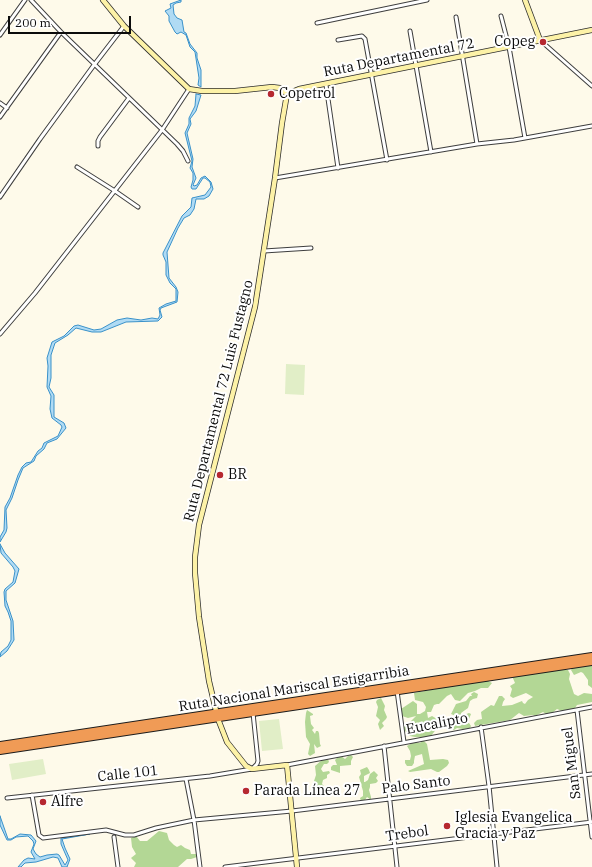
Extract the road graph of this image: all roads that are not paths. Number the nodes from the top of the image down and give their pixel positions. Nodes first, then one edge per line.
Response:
1 (25, 0) edge
2 (31, 0) edge
3 (103, 0) edge
4 (427, 0) edge
5 (525, 0) edge
6 (501, 16) dead end
7 (456, 17) dead end
8 (317, 23) dead end
9 (124, 26) junction
10 (592, 30) edge
11 (410, 31) dead end
12 (61, 32) junction
13 (0, 34) edge
14 (338, 40) dead end
15 (540, 40) junction
16 (509, 47) junction
17 (463, 57) junction
18 (94, 65) junction
19 (417, 66) junction
20 (371, 75) junction
21 (326, 85) junction
22 (592, 86) edge
23 (189, 89) junction
24 (287, 94) junction
25 (129, 98) junction
26 (0, 103) edge
27 (7, 108) junction
28 (1, 112) edge
29 (0, 117) edge
30 (592, 126) edge
31 (162, 130) junction
32 (525, 138) junction
33 (477, 144) junction
34 (98, 146) dead end
35 (431, 152) junction
36 (387, 160) junction
37 (188, 161) dead end
38 (77, 167) dead end
39 (338, 168) junction
40 (275, 178) junction
41 (115, 191) junction
42 (0, 197) edge
43 (138, 207) dead end
44 (311, 248) dead end
45 (264, 251) junction
46 (0, 334) edge
47 (592, 656) edge
48 (592, 662) edge
49 (397, 691) junction
50 (592, 706) edge
51 (577, 710) junction
52 (253, 713) junction
53 (217, 716) junction
54 (481, 727) junction
55 (404, 742) junction
56 (0, 745) edge
57 (384, 746) junction
58 (0, 751) edge
59 (287, 764) junction
60 (252, 769) junction
61 (592, 774) edge
62 (585, 775) junction
63 (186, 779) junction
64 (489, 786) junction
65 (32, 795) junction
66 (7, 798) dead end
67 (390, 799) junction
68 (292, 812) junction
69 (194, 820) junction
70 (591, 822) edge
71 (493, 833) junction
72 (592, 837) edge
73 (114, 838) dead end
74 (395, 847) junction
75 (296, 858) junction
76 (118, 867) edge
77 (200, 867) edge
78 (225, 867) edge
79 (297, 867) edge
80 (397, 867) edge
81 (497, 867) edge

1 - 13 street
2 - 12 street
3 - 9 main road
4 - 8 street
5 - 15 main road
6 - 16 street
7 - 17 street
9 - 18 street
9 - 23 main road
10 - 15 main road, Ruta Departamental 72
11 - 19 street
12 - 18 street
12 - 27 street
14 - 20 street
15 - 16 main road, Ruta Departamental 72
15 - 22 street
16 - 17 main road, Ruta Departamental 72
16 - 32 street
17 - 19 main road, Ruta Departamental 72
17 - 33 street
18 - 25 street
18 - 42 street
19 - 20 main road, Ruta Departamental 72
19 - 35 street
20 - 21 main road, Ruta Departamental 72
20 - 36 street
21 - 24 main road, Ruta Departamental 72
21 - 39 street
23 - 24 main road
23 - 31 street
24 - 40 main road, Ruta Departamental 72 Luis Fustagno
25 - 31 street
25 - 34 street
26 - 27 street
27 - 28 street
28 - 29 street
30 - 32 street
31 - 37 street
31 - 41 street
32 - 33 street
33 - 35 street
35 - 36 street
36 - 39 street
38 - 41 street
39 - 40 street
40 - 45 main road, Ruta Departamental 72 Luis Fustagno
41 - 43 street
41 - 46 street
44 - 45 street
45 - 53 main road, Ruta Departamental 72 Luis Fustagno
47 - 53 highway, Ruta Nacional Mariscal Estigarribia
48 - 49 highway, Ruta Nacional Mariscal Estigarribia
49 - 52 highway, Ruta Nacional Mariscal Estigarribia
49 - 55 street
50 - 51 street, Eucalipto
51 - 54 street, Eucalipto
51 - 62 street, San Miguel
52 - 53 highway, Ruta Nacional Mariscal Estigarribia
52 - 60 street
53 - 56 highway, Ruta Nacional Mariscal Estigarribia
53 - 58 highway, Ruta Nacional Mariscal Estigarribia
53 - 60 main road, Ruta Departamental 72 Luis Fustagno
54 - 55 street, Eucalipto
54 - 64 street
55 - 57 street, Eucalipto
57 - 59 street, Eucalipto
57 - 67 street
59 - 60 main road
59 - 68 main road
60 - 63 street, Calle 101
61 - 62 street, Palo Santo
62 - 64 street, Palo Santo
62 - 70 street, San Miguel
63 - 65 street, Calle 101
63 - 69 street
64 - 67 street, Palo Santo
64 - 71 street
65 - 66 street, Calle 101
65 - 69 street, Palo Santo
67 - 68 street, Palo Santo
67 - 74 street
68 - 69 street, Palo Santo
68 - 75 main road
69 - 77 street
70 - 71 street, Trebol
70 - 72 street, San Miguel
71 - 74 street, Trebol
71 - 81 street
73 - 76 street
74 - 75 street, Trebol
74 - 80 street
75 - 78 street, Trebol
75 - 79 main road

